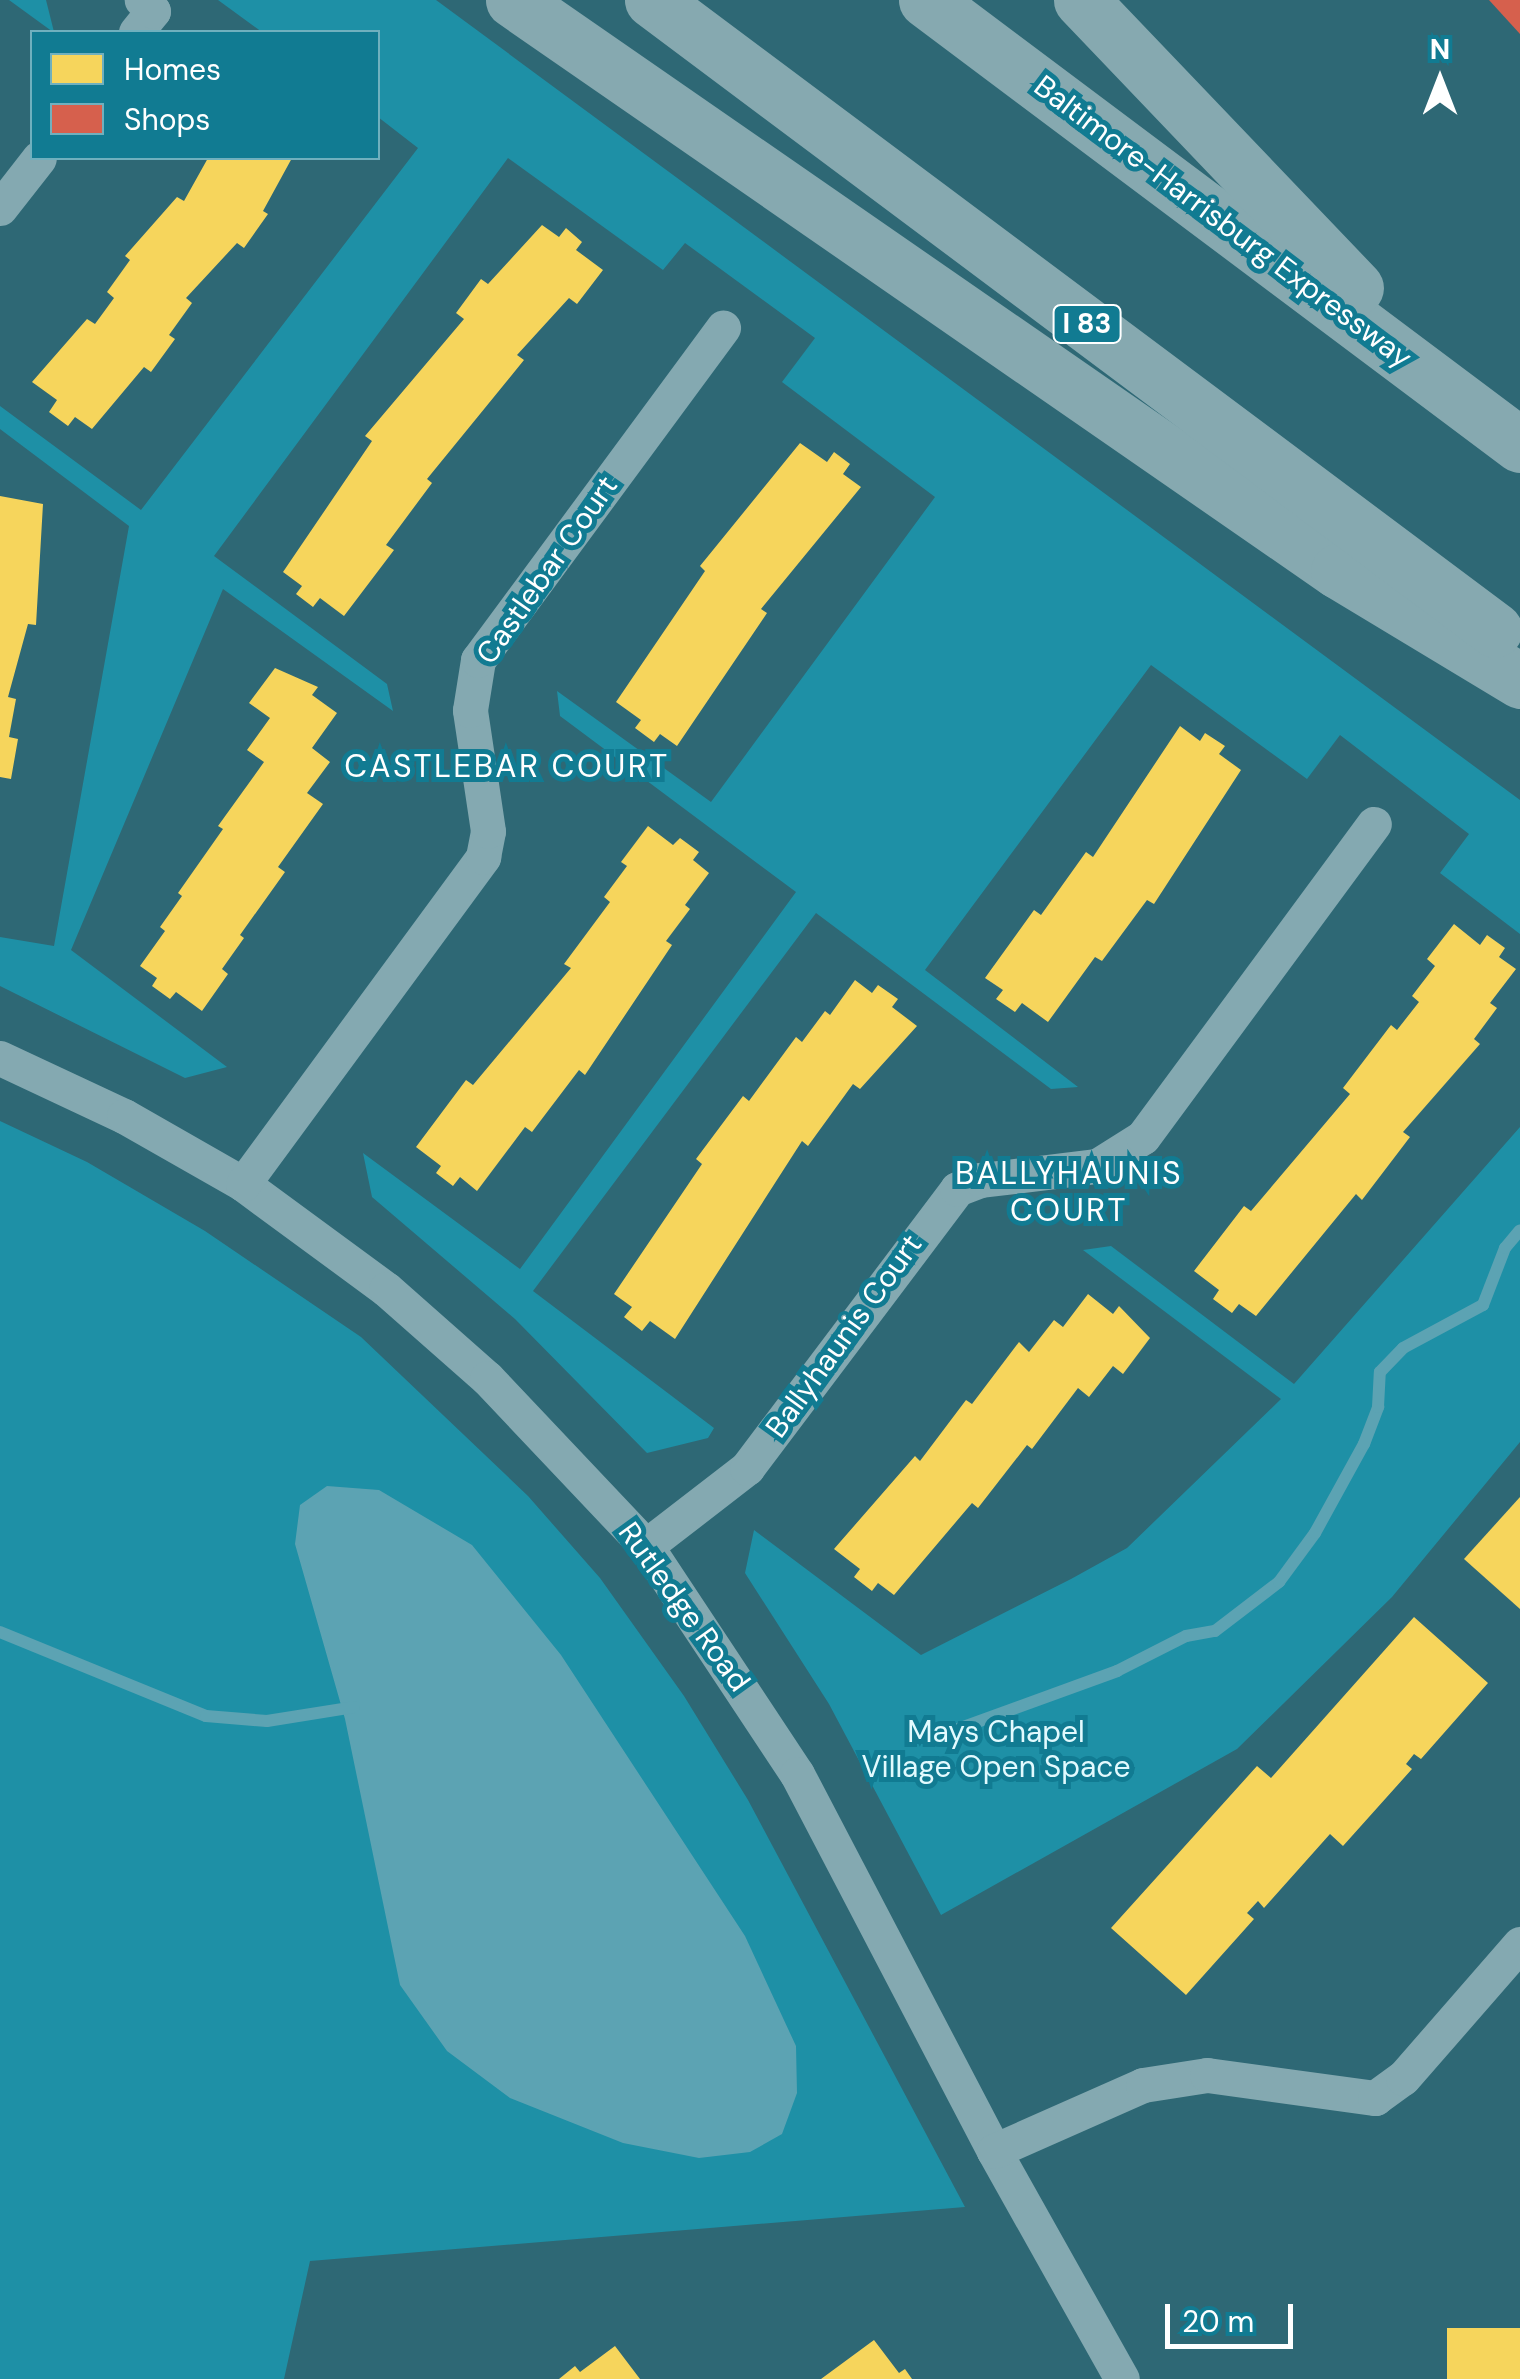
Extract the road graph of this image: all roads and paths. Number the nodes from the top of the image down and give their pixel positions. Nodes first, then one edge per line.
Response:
1 (142, 0) edge
2 (513, 0) edge
3 (652, 0) edge
4 (926, 0) edge
5 (1081, 0) edge
6 (138, 30) edge
7 (37, 160) edge
8 (0, 208) edge
9 (722, 328) dead end
10 (1500, 430) edge
11 (1520, 649) edge
12 (1520, 681) edge
13 (1374, 824) dead end
14 (0, 1058) edge
15 (243, 1184) junction
16 (646, 1546) junction
17 (1520, 1944) edge
18 (994, 2151) junction
19 (1122, 2379) edge

1 - 6 street
2 - 12 highway
3 - 11 highway, I 83
4 - 10 highway, Baltimore-Harrisburg Expressway
5 - 10 highway
7 - 8 street
9 - 15 street, Castlebar Court
13 - 16 street, Ballyhaunis Court
14 - 15 street, Rutledge Road
15 - 16 street, Rutledge Road
16 - 18 street, Rutledge Road
17 - 18 street
18 - 19 street, Rutledge Road

